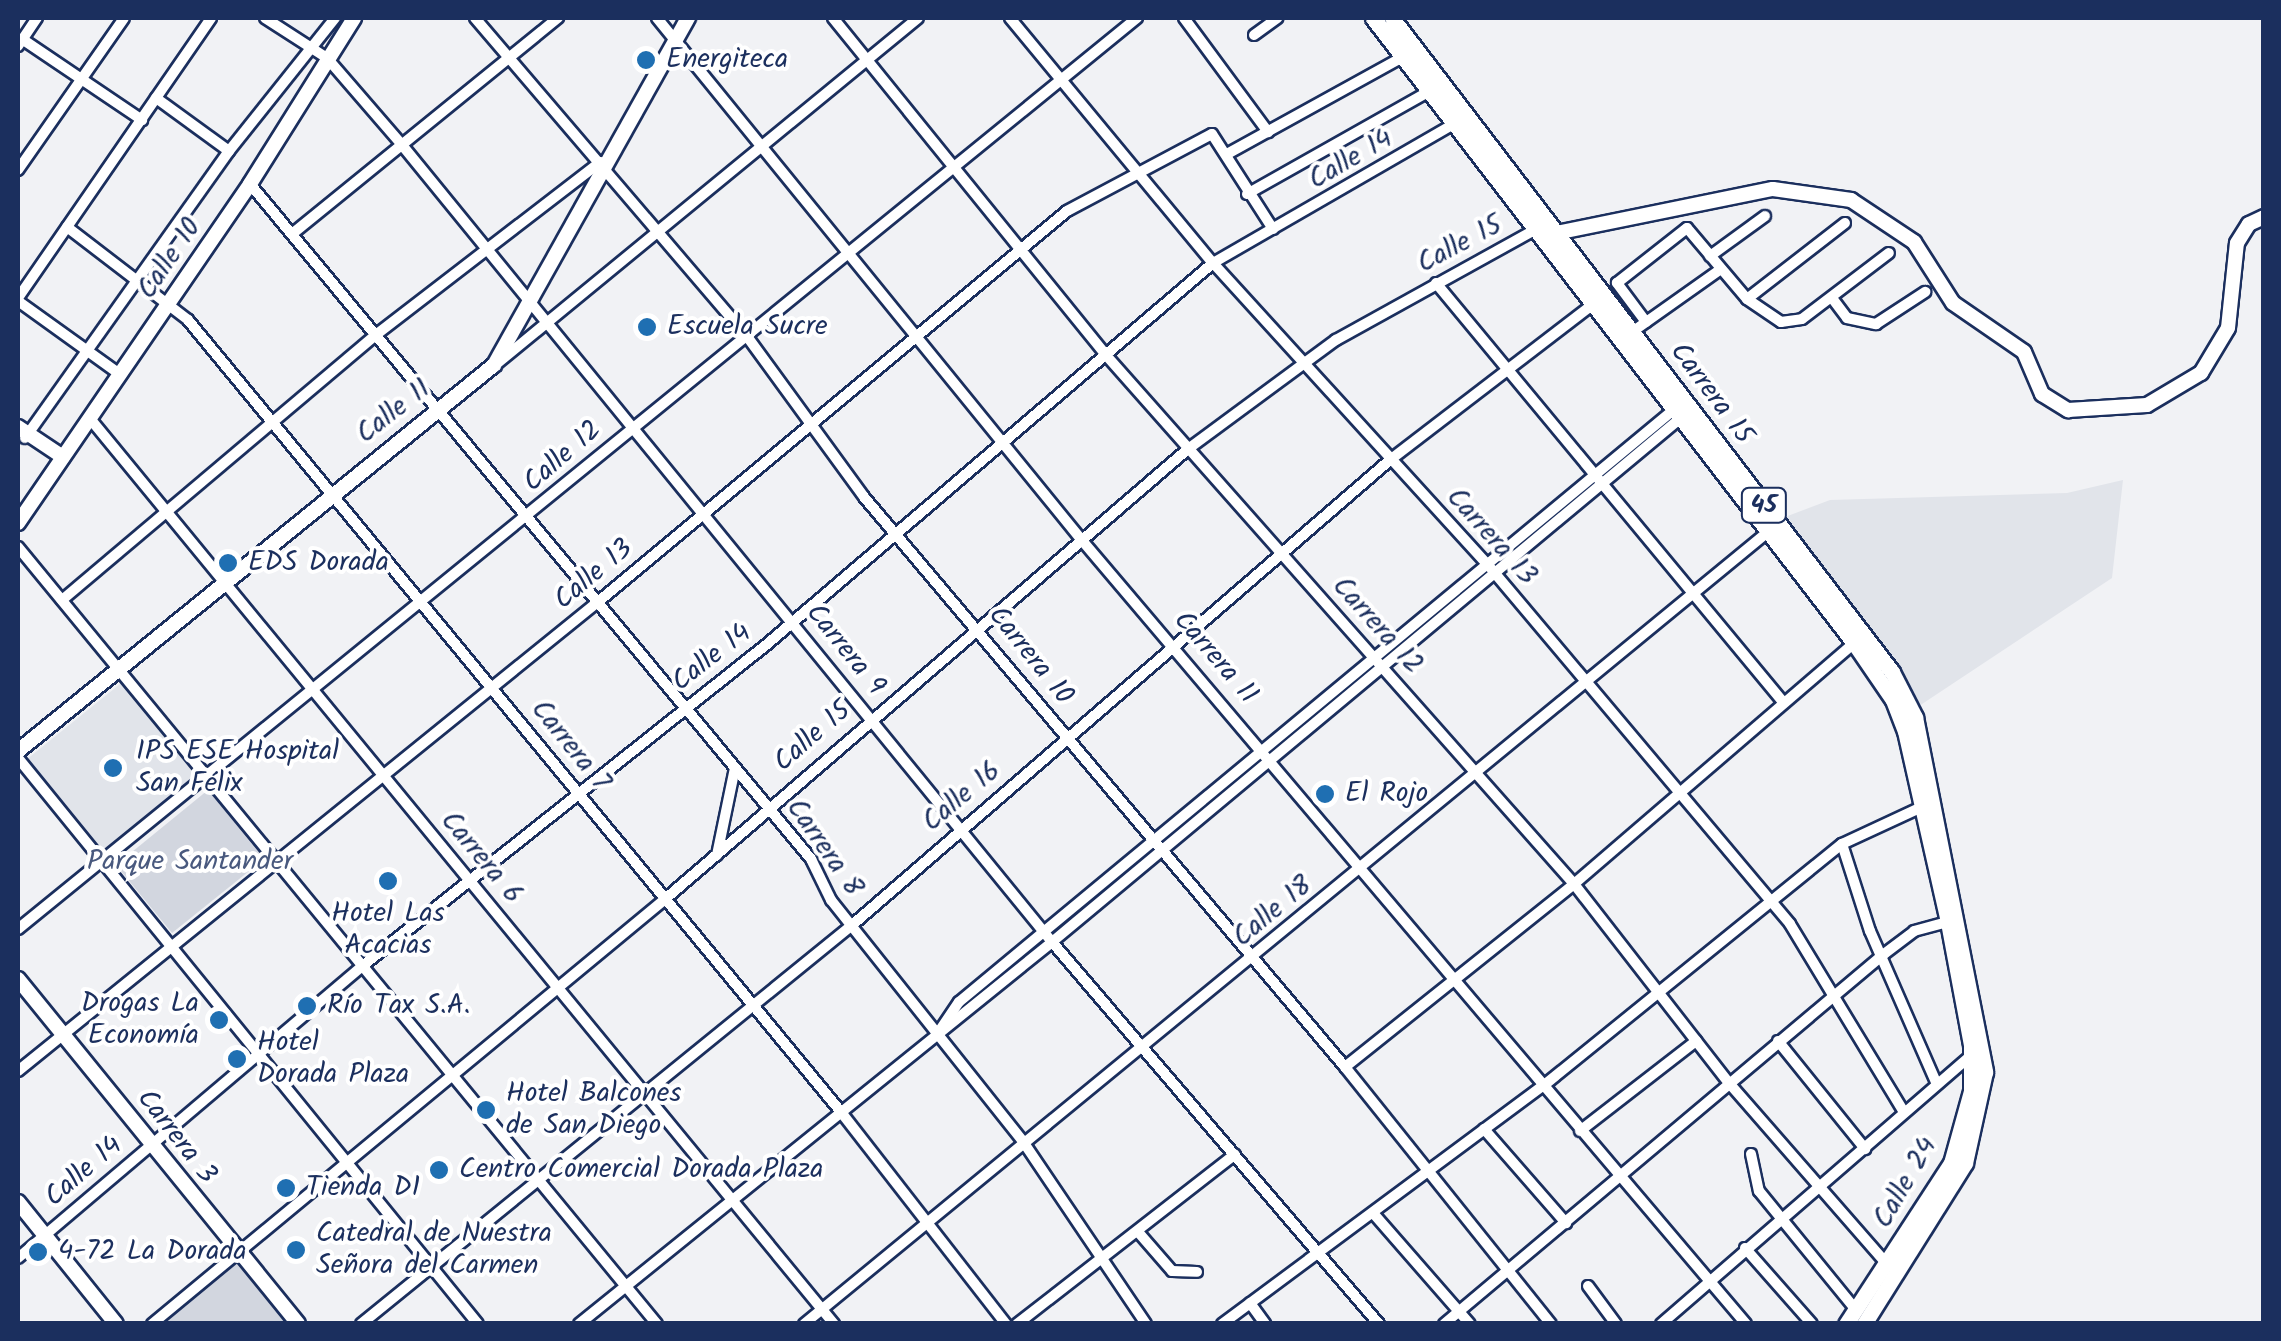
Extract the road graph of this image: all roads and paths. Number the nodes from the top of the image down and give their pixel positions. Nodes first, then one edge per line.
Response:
1 (37, 18) edge
2 (124, 18) edge
3 (211, 18) edge
4 (265, 18) edge
5 (335, 18) edge
6 (354, 18) edge
7 (476, 18) edge
8 (558, 18) edge
9 (656, 18) edge
10 (688, 18) edge
11 (833, 18) edge
12 (918, 18) edge
13 (1010, 18) edge
14 (1137, 18) edge
15 (1184, 18) edge
16 (1278, 18) edge
17 (1373, 18) edge
18 (1392, 18) edge
19 (1254, 35) dead end
20 (676, 41) junction
21 (20, 42) edge
22 (308, 45) junction
23 (1403, 57) junction
24 (328, 58) junction
25 (510, 58) junction
26 (867, 59) junction
27 (82, 80) junction
28 (1062, 81) junction
29 (1430, 90) junction
30 (156, 98) junction
31 (142, 120) junction
32 (1454, 124) junction
33 (1268, 132) junction
34 (402, 145) junction
35 (762, 147) junction
36 (229, 150) junction
37 (1227, 154) junction
38 (957, 167) junction
39 (601, 168) junction
40 (18, 170) edge
41 (1137, 174) junction
42 (250, 184) junction
43 (1247, 194) junction
44 (1764, 216) dead end
45 (2264, 217) edge
46 (1846, 224) dead end
47 (68, 227) junction
48 (1273, 229) junction
49 (1536, 230) junction
50 (654, 233) junction
51 (1556, 233) junction
52 (292, 234) junction
53 (1019, 248) junction
54 (488, 249) junction
55 (1889, 252) dead end
56 (846, 254) junction
57 (1710, 256) junction
58 (1212, 263) junction
59 (1721, 269) junction
60 (138, 276) junction
61 (1436, 282) junction
62 (1925, 292) dead end
63 (530, 298) junction
64 (1832, 298) junction
65 (1747, 299) junction
66 (18, 300) edge
67 (171, 302) junction
68 (1592, 304) junction
69 (551, 320) junction
70 (1639, 327) junction
71 (377, 334) junction
72 (746, 335) junction
73 (916, 339) junction
74 (86, 350) junction
75 (1105, 354) junction
76 (1302, 363) junction
77 (494, 365) junction
78 (1511, 366) junction
79 (121, 375) junction
80 (439, 409) junction
81 (1681, 410) junction
82 (92, 422) junction
83 (273, 423) junction
84 (812, 424) junction
85 (636, 425) junction
86 (21, 432) edge
87 (1000, 438) junction
88 (1188, 449) junction
89 (61, 460) junction
90 (1390, 460) junction
91 (1601, 475) junction
92 (329, 494) junction
93 (166, 510) junction
94 (704, 512) junction
95 (530, 516) junction
96 (18, 522) edge
97 (897, 532) junction
98 (1768, 532) junction
99 (1080, 538) junction
100 (18, 547) edge
101 (1282, 554) junction
102 (1490, 567) junction
103 (224, 581) junction
104 (1692, 592) junction
105 (62, 600) junction
106 (599, 601) junction
107 (420, 602) junction
108 (793, 622) junction
109 (977, 628) junction
110 (1854, 643) junction
111 (1174, 646) junction
112 (1380, 660) junction
113 (118, 668) junction
114 (1584, 680) junction
115 (492, 687) junction
116 (312, 690) junction
117 (1784, 704) junction
118 (685, 706) junction
119 (870, 716) junction
120 (1068, 739) junction
121 (1267, 753) junction
122 (18, 755) edge
123 (735, 768) junction
124 (380, 773) junction
125 (1474, 774) junction
126 (206, 776) junction
127 (579, 792) junction
128 (1678, 794) junction
129 (1925, 806) junction
130 (768, 807) junction
131 (961, 826) junction
132 (1155, 844) junction
133 (1842, 844) junction
134 (717, 854) junction
135 (275, 860) junction
136 (100, 861) junction
137 (1362, 868) junction
138 (467, 882) junction
139 (1574, 884) junction
140 (664, 900) junction
141 (1769, 903) junction
142 (1948, 922) junction
143 (851, 926) junction
144 (18, 929) edge
145 (1049, 938) junction
146 (169, 946) junction
147 (1884, 954) junction
148 (1251, 960) junction
149 (361, 967) junction
150 (18, 979) edge
151 (1455, 981) junction
152 (559, 988) junction
153 (1661, 992) junction
154 (1832, 995) junction
155 (752, 1006) junction
156 (940, 1031) junction
157 (63, 1033) junction
158 (1696, 1041) junction
159 (1778, 1041) junction
160 (1143, 1048) junction
161 (257, 1056) junction
162 (1978, 1058) junction
163 (1345, 1067) junction
164 (18, 1071) edge
165 (452, 1074) junction
166 (1936, 1082) junction
167 (1730, 1083) junction
168 (1543, 1086) junction
169 (645, 1095) junction
170 (842, 1112) junction
171 (1904, 1112) junction
172 (1484, 1129) junction
173 (1580, 1131) junction
174 (150, 1144) junction
175 (1024, 1144) junction
176 (1865, 1150) junction
177 (1236, 1154) junction
178 (1750, 1154) dead end
179 (346, 1160) junction
180 (1428, 1172) junction
181 (1624, 1176) junction
182 (538, 1179) junction
183 (1817, 1187) junction
184 (732, 1196) junction
185 (18, 1202) edge
186 (1373, 1212) junction
187 (1780, 1218) junction
188 (928, 1219) junction
189 (1566, 1223) junction
190 (1140, 1234) junction
191 (45, 1236) junction
192 (1744, 1248) junction
193 (235, 1251) junction
194 (1319, 1255) junction
195 (18, 1258) edge
196 (1102, 1258) junction
197 (1887, 1264) junction
198 (433, 1266) junction
199 (1198, 1272) dead end
200 (1510, 1272) junction
201 (1708, 1276) junction
202 (626, 1285) junction
203 (1588, 1286) dead end
204 (1250, 1304) junction
205 (822, 1309) junction
206 (1460, 1311) junction
207 (1672, 1312) junction
208 (1855, 1319) edge
209 (116, 1324) edge
210 (152, 1324) edge
211 (298, 1324) edge
212 (361, 1324) edge
213 (478, 1324) edge
214 (578, 1324) edge
215 (658, 1324) edge
216 (804, 1324) edge
217 (834, 1324) edge
218 (1006, 1324) edge
219 (1016, 1324) edge
220 (1146, 1324) edge
221 (1222, 1324) edge
222 (1265, 1324) edge
223 (1380, 1324) edge
224 (1444, 1324) edge
225 (1470, 1324) edge
226 (1551, 1324) edge
227 (1616, 1324) edge
228 (1661, 1324) edge
229 (1682, 1324) edge
230 (1746, 1324) edge
231 (1812, 1324) edge

1 - 21 street
2 - 27 street
3 - 30 street
4 - 22 street, Carrera 9
5 - 22 street, Calle 10
6 - 24 main road, Calle 10
7 - 25 street, Carrera 10
8 - 25 street
9 - 20 street, Carrera 11
10 - 20 main road, Calle 11
11 - 26 street, Carrera 12
12 - 26 street
13 - 28 street, Carrera 13
14 - 28 street, Calle 12
15 - 33 street
16 - 19 street
17 - 23 main road, Carrera 15 / 45
18 - 51 main road, Carrera 15 / 45
20 - 35 street, Carrera 11
20 - 39 main road, Calle 11
21 - 27 street
22 - 24 street, Carrera 9
22 - 36 street, Calle 10
23 - 29 main road, Carrera 15 / 45
23 - 33 street
24 - 34 street, Carrera 9
24 - 42 main road, Calle 10
25 - 34 street
25 - 39 street, Carrera 10
26 - 35 street
26 - 38 street, Carrera 12
27 - 31 street
27 - 40 street
28 - 38 street, Calle 12
28 - 41 street, Carrera 13
29 - 32 main road, Carrera 15 / 45
29 - 43 street
30 - 31 street
30 - 36 street
31 - 47 street
32 - 48 street, Calle 14
32 - 49 main road, Carrera 15 / 45
33 - 37 street
34 - 52 street
34 - 54 street, Carrera 9
35 - 50 street
35 - 56 street, Carrera 11
36 - 60 street, Calle 10
37 - 41 street, Calle 13
37 - 43 street
38 - 53 street, Carrera 12
38 - 56 street, Calle 12
39 - 50 street, Carrera 10
39 - 54 street
39 - 63 main road, Calle 11
41 - 53 street, Calle 13
41 - 58 street, Carrera 13
42 - 52 street, Carrera 8
42 - 67 main road, Calle 10
43 - 48 street
44 - 57 street
45 - 51 main road
46 - 65 street
47 - 60 street, Carrera 7
47 - 66 street
48 - 58 street, Calle 14
49 - 61 street, Calle 15
49 - 68 main road, Carrera 15 / 45
50 - 69 street
50 - 72 street, Carrera 10
51 - 70 main road, Carrera 15 / 45
52 - 71 street, Carrera 8
53 - 73 street, Calle 13
53 - 75 street, Carrera 12
54 - 63 street, Carrera 9
54 - 71 street
55 - 64 street
56 - 72 street, Calle 12
56 - 73 street, Carrera 11
57 - 59 street
57 - 70 street
58 - 75 street, Calle 14
58 - 76 street, Carrera 13
59 - 65 street
59 - 70 street
60 - 67 street, Carrera 7
60 - 74 street, Calle 10
61 - 76 street, Calle 15
61 - 78 street
62 - 64 street
63 - 69 street, Carrera 9
63 - 77 main road, Calle 11
64 - 65 street
66 - 74 street
67 - 79 main road, Calle 10
67 - 83 street, Carrera 7
68 - 78 street, Calle 16
68 - 81 main road, Carrera 15 / 45
69 - 77 street
69 - 85 street, Carrera 9
70 - 81 main road, Carrera 15 / 45
71 - 80 street, Carrera 8
71 - 83 street
72 - 84 street, Carrera 10
72 - 85 street, Calle 12
73 - 84 street, Calle 13
73 - 87 street, Carrera 11
74 - 79 street
74 - 86 street, Calle 10
75 - 87 street, Calle 14
75 - 88 street, Carrera 12
76 - 88 street, Calle 15
76 - 90 street, Carrera 13
77 - 80 main road, Calle 11
78 - 90 street, Calle 16
78 - 91 street
79 - 82 main road, Calle 10
80 - 92 main road, Calle 11
80 - 95 street, Carrera 8
81 - 91 street
81 - 98 main road, Carrera 15 / 45
81 - 162 main road, Carrera 15 / 45
82 - 89 main road, Calle 10
82 - 93 street, Carrera 6
83 - 92 street, Carrera 7
83 - 93 street
84 - 94 street, Calle 13
84 - 97 street, Carrera 10
85 - 94 street, Carrera 9
85 - 95 street, Calle 12
86 - 89 main road
87 - 97 street, Calle 14
87 - 99 street, Carrera 11
88 - 99 street, Calle 15
88 - 101 street, Carrera 12
89 - 96 main road, Calle 10
90 - 101 street, Calle 16
90 - 102 street, Carrera 13
91 - 102 street
91 - 104 street
92 - 103 main road, Calle 11
92 - 107 street, Carrera 7
93 - 103 street, Carrera 6
93 - 105 street
94 - 106 street, Calle 13
94 - 108 street, Carrera 9
95 - 106 street, Carrera 8
95 - 107 street, Calle 12
97 - 108 street, Calle 14
97 - 109 street, Carrera 10
98 - 104 street, Calle 18
98 - 110 main road, Carrera 15 / 45
99 - 109 street, Calle 15
99 - 111 street, Carrera 11
100 - 105 street
101 - 111 street, Calle 16
101 - 112 street, Carrera 12
102 - 112 street
102 - 114 street, Carrera 13
103 - 113 main road, Calle 11
103 - 116 street, Carrera 6
104 - 114 street, Calle 18
104 - 117 street
105 - 113 street
106 - 115 street, Calle 13
106 - 118 street, Carrera 8
107 - 115 street, Carrera 7
107 - 116 street, Calle 12
108 - 118 street, Calle 14
108 - 119 street, Carrera 9
109 - 119 street, Calle 15
109 - 120 street, Carrera 10
110 - 117 street
110 - 129 main road, Carrera 15 / 45
111 - 120 street, Calle 16
111 - 121 street, Carrera 11
112 - 121 street
112 - 125 street, Carrera 12
113 - 122 main road, Calle 11
113 - 126 street
114 - 125 street, Calle 18
114 - 128 street, Carrera 13
115 - 124 street, Calle 13
115 - 127 street, Carrera 7
116 - 124 street, Carrera 6
116 - 126 street, Calle 12
117 - 128 street
118 - 123 street, Carrera 8
118 - 127 street, Calle 14
119 - 130 street, Calle 15
119 - 131 street, Carrera 9
120 - 131 street, Calle 16
120 - 132 street, Carrera 10
121 - 132 street
121 - 137 street, Carrera 11
122 - 136 street
123 - 130 street, Carrera 8
123 - 134 street
124 - 135 street, Calle 13
124 - 138 street, Carrera 6
125 - 137 street, Calle 18
125 - 139 street, Carrera 12
126 - 135 street
126 - 136 street, Calle 12
127 - 138 street, Calle 14
127 - 140 street, Carrera 7
128 - 139 street
128 - 141 street, Carrera 13
129 - 133 street
129 - 142 main road, Carrera 15 / 45
130 - 134 street, Calle 15
130 - 143 street, Carrera 8
131 - 143 street, Calle 16
131 - 145 street, Carrera 9
132 - 145 street
132 - 148 street, Carrera 10
133 - 141 street
133 - 147 street
134 - 140 street, Calle 15
135 - 146 street, Calle 13
135 - 149 street
136 - 144 street, Calle 12
136 - 146 street
137 - 148 street, Calle 18
137 - 151 street, Carrera 11
138 - 149 street, Calle 14
138 - 152 street, Carrera 6
139 - 151 street
139 - 153 street, Carrera 12
140 - 152 street, Calle 15
140 - 155 street, Carrera 7
141 - 153 street
141 - 154 street, Carrera 13
142 - 147 street
142 - 162 main road, Carrera 15 / 45
143 - 155 street, Calle 16
143 - 156 street, Carrera 8
145 - 156 street
145 - 160 street, Carrera 9
146 - 157 street, Calle 13
146 - 161 street
147 - 154 street
147 - 166 street
148 - 160 street, Calle 18
148 - 163 street, Carrera 10
149 - 161 street, Calle 14
149 - 165 street
150 - 157 main road, Carrera 3
151 - 163 street
151 - 168 street, Carrera 11
152 - 165 street, Calle 15
152 - 169 street, Carrera 6
153 - 158 street, Carrera 12
153 - 168 street
154 - 159 street
154 - 171 street, Carrera 13
155 - 169 street, Calle 16
155 - 170 street, Carrera 7
156 - 170 street
156 - 175 street, Carrera 8
157 - 164 street, Calle 13
157 - 174 main road, Carrera 3
158 - 167 street, Carrera 12
158 - 173 street
159 - 167 street
159 - 176 street
160 - 175 street, Calle 18
160 - 177 street, Carrera 9
161 - 174 street, Calle 14
161 - 179 street
162 - 166 street
162 - 197 main road, Calle 24 / 45
162 - 208 main road, Calle 24 / 45
163 - 180 street, Carrera 10
165 - 179 street, Calle 15
165 - 182 street
166 - 171 street
167 - 181 street
167 - 183 street, Carrera 12
168 - 172 street
168 - 173 street, Carrera 11
169 - 182 street, Calle 16
169 - 184 street, Carrera 6
170 - 184 street
170 - 188 street, Carrera 7
171 - 176 street
172 - 180 street
172 - 189 street
173 - 181 street, Carrera 11
174 - 191 street, Calle 14
174 - 193 main road, Carrera 3
175 - 188 street, Calle 18
175 - 196 street, Carrera 8
176 - 183 street
177 - 190 street
177 - 194 street, Carrera 9
178 - 187 street
179 - 193 street, Calle 15
179 - 198 street
180 - 186 street
180 - 200 street, Carrera 10
181 - 189 street
181 - 201 street, Carrera 11
182 - 198 street, Calle 16
182 - 202 street
183 - 187 street
183 - 197 street, Carrera 12
184 - 202 street
184 - 205 street, Carrera 6
185 - 191 main road
186 - 194 street
186 - 206 street
187 - 192 street
187 - 208 street
188 - 205 street, Calle 18
188 - 218 street, Carrera 7
189 - 200 street
190 - 196 street
190 - 199 street
191 - 195 street, Calle 14
191 - 209 main road
192 - 201 street
192 - 231 street
193 - 210 street, Calle 15
193 - 211 main road, Carrera 3
194 - 204 street
194 - 223 street, Carrera 9
196 - 219 street
196 - 220 street, Carrera 8
197 - 208 main road, Calle 24 / 45
198 - 212 street, Calle 16
198 - 213 street
200 - 206 street
200 - 226 street, Carrera 10
201 - 207 street
201 - 230 street, Carrera 11
202 - 214 street
202 - 215 street
203 - 227 street
204 - 221 street
204 - 222 street
205 - 216 street, Calle 18
205 - 217 street, Carrera 6
206 - 224 street
206 - 225 street
207 - 228 street
207 - 229 street

